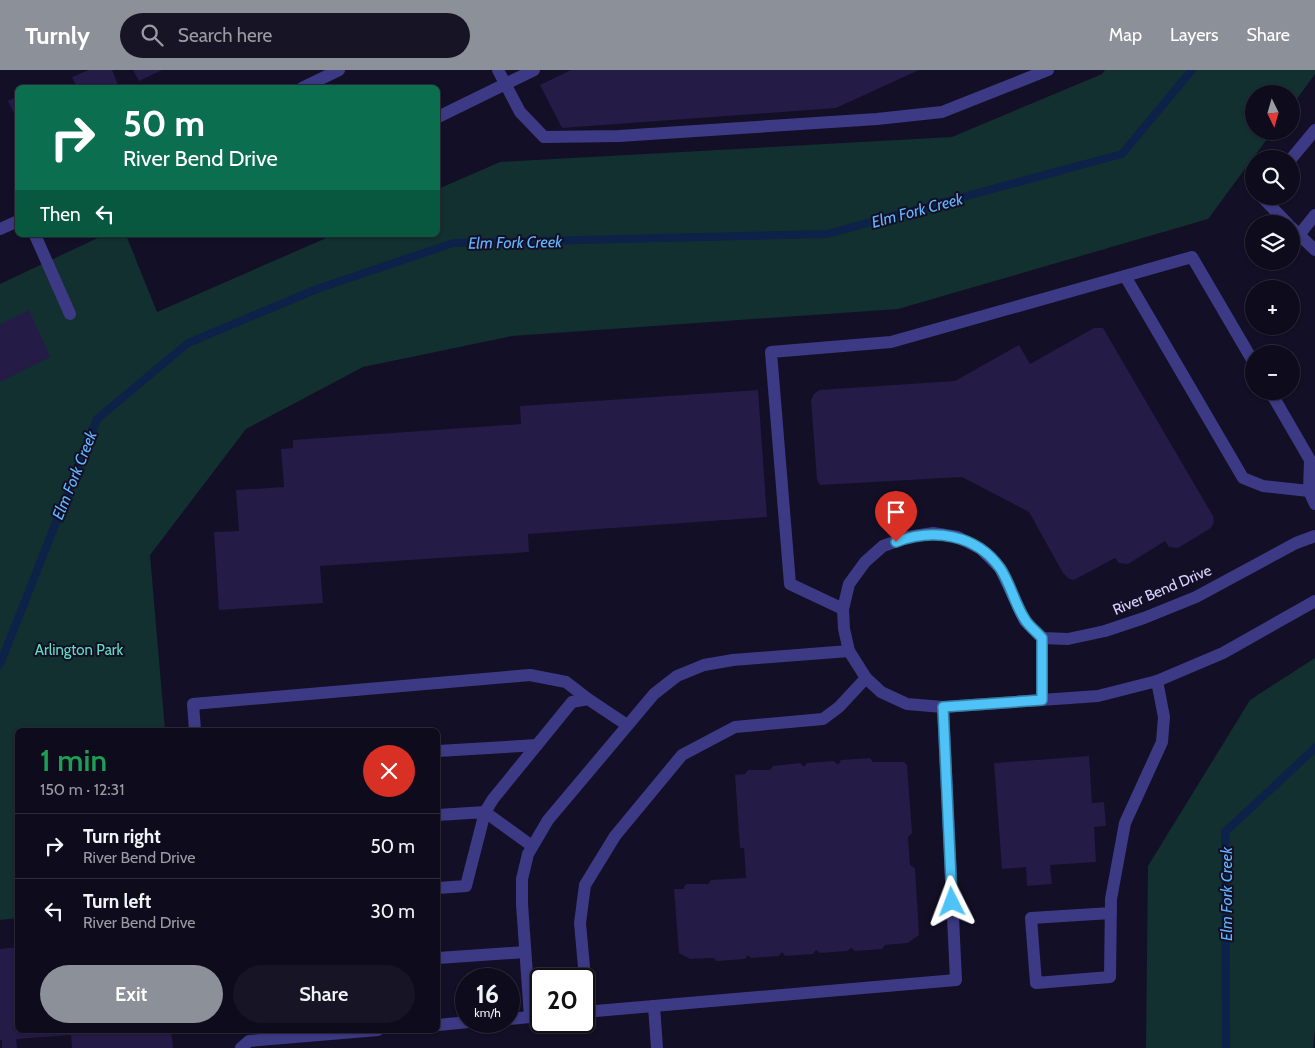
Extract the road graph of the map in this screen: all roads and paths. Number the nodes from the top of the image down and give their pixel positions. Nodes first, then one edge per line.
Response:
1 (339, 70) edge
2 (498, 70) edge
3 (534, 70) edge
4 (1048, 70) edge
5 (504, 84) junction
6 (308, 85) edge
7 (440, 116) edge
8 (1315, 130) edge
9 (1298, 150) edge
10 (1270, 205) edge
11 (1279, 215) edge
12 (1315, 215) edge
13 (15, 222) edge
14 (1300, 227) edge
15 (0, 229) edge
16 (1300, 236) edge
17 (36, 237) edge
18 (1315, 250) edge
19 (1125, 276) junction
20 (70, 314) dead end
21 (1245, 348) edge
22 (1275, 400) edge
23 (1309, 491) junction
24 (1315, 504) edge
25 (1315, 536) edge
26 (1315, 601) edge
27 (843, 609) junction
28 (1042, 638) junction
29 (849, 651) junction
30 (866, 678) junction
31 (1157, 681) junction
32 (588, 699) junction
33 (1042, 700) junction
34 (943, 707) junction
35 (627, 726) junction
36 (195, 728) edge
37 (537, 745) junction
38 (440, 751) edge
39 (485, 812) junction
40 (440, 815) edge
41 (532, 846) junction
42 (440, 888) edge
43 (1111, 913) junction
44 (525, 952) junction
45 (440, 958) edge
46 (584, 967) dead end
47 (530, 984) edge
48 (654, 1006) junction
49 (595, 1011) edge
50 (455, 1023) edge
51 (440, 1025) edge
52 (343, 1033) edge
53 (241, 1048) edge
54 (657, 1048) edge

1 - 6 street
2 - 5 street
3 - 5 street
4 - 5 street
5 - 7 street
8 - 9 street
10 - 11 street
12 - 14 street
13 - 15 street
16 - 18 street
17 - 20 street
19 - 21 street
19 - 23 street
19 - 27 street
22 - 23 street
23 - 24 street
25 - 28 street, River Bend Drive
26 - 31 street
27 - 28 street
27 - 29 street
28 - 33 street
29 - 30 street
29 - 35 street
30 - 34 street
30 - 46 street
31 - 33 street
31 - 43 street
32 - 35 street
32 - 36 street
32 - 37 street
33 - 34 street
34 - 48 street
35 - 41 street
37 - 38 street
37 - 39 street
39 - 40 street
39 - 41 street
39 - 42 street
41 - 44 street
43 - 43 street
44 - 45 street
44 - 47 street
48 - 49 street
48 - 54 street
50 - 51 street
52 - 53 street

